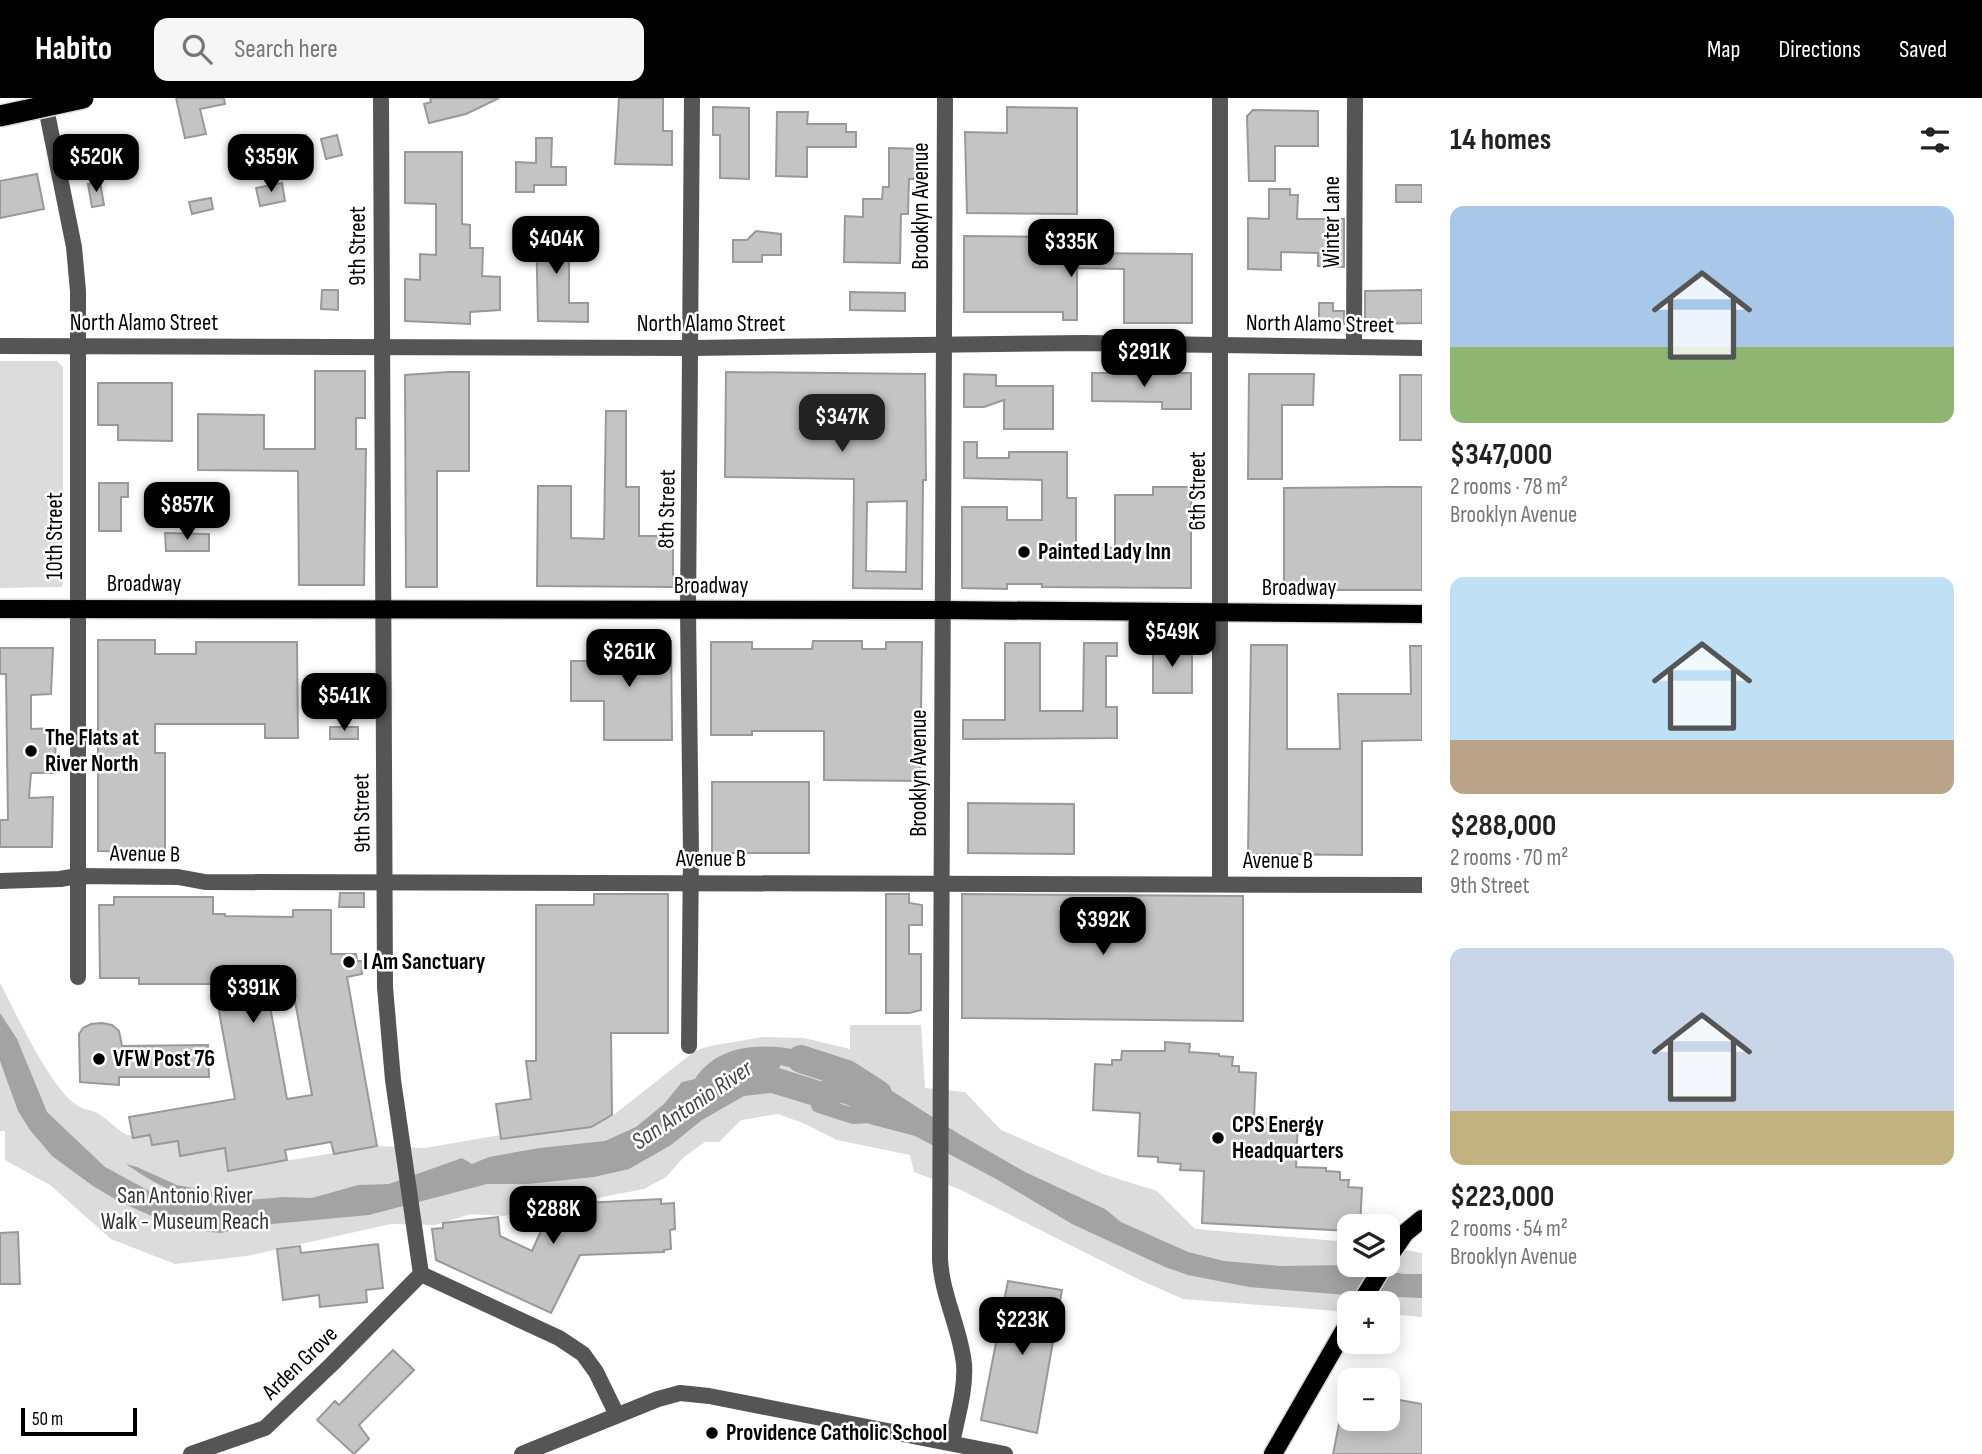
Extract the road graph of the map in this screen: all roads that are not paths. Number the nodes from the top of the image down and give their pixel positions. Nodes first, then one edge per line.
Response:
1 (44, 98) edge
2 (83, 98) edge
3 (381, 98) edge
4 (692, 98) edge
5 (945, 98) edge
6 (1220, 98) edge
7 (1355, 98) edge
8 (0, 116) edge
9 (944, 344) junction
10 (1221, 345) junction
11 (0, 346) edge
12 (78, 346) junction
13 (382, 346) junction
14 (1354, 347) junction
15 (691, 348) junction
16 (1422, 348) edge
17 (77, 608) junction
18 (0, 609) edge
19 (383, 610) junction
20 (943, 610) junction
21 (688, 611) junction
22 (1221, 612) junction
23 (1422, 614) edge
24 (78, 876) junction
25 (0, 881) edge
26 (386, 881) junction
27 (690, 882) junction
28 (942, 883) junction
29 (1220, 884) junction
30 (1422, 885) edge
31 (78, 977) dead end
32 (689, 1046) dead end
33 (1422, 1219) edge
34 (1400, 1240) edge
35 (421, 1274) junction
36 (1337, 1343) edge
37 (617, 1415) junction
38 (952, 1444) junction
39 (985, 1452) edge
40 (191, 1454) edge
41 (522, 1454) edge
42 (1005, 1454) edge
43 (1273, 1454) edge

1 - 12 street, 10th Street
2 - 8 highway, bridge
3 - 13 street, 9th Street
4 - 15 street, 8th Street
5 - 9 street, Brooklyn Avenue
6 - 10 street, 6th Street
7 - 14 street, Winter Lane
9 - 10 street, North Alamo Street
9 - 15 street, North Alamo Street
9 - 20 street, Brooklyn Avenue
10 - 14 street, North Alamo Street
10 - 22 street, 6th Street
11 - 12 street, North Alamo Street
12 - 13 street, North Alamo Street
12 - 17 street, 10th Street
13 - 15 street, North Alamo Street
13 - 19 street, 9th Street
14 - 16 street, North Alamo Street
15 - 21 street, 8th Street
17 - 18 main road, Broadway
17 - 19 main road, Broadway
17 - 24 street, 10th Street
19 - 21 main road, Broadway
19 - 26 street, 9th Street
20 - 21 main road, Broadway
20 - 22 main road, Broadway
20 - 28 street, Brooklyn Avenue
21 - 27 street, 8th Street
22 - 23 main road, Broadway
22 - 29 street, 6th Street
24 - 25 street, Avenue B
24 - 26 street, Avenue B
24 - 31 street, 10th Street
26 - 27 street, Avenue B
26 - 35 street, 9th Street
27 - 28 street, Avenue B
27 - 32 street, 8th Street
28 - 29 street, Avenue B
28 - 38 street, Brooklyn Avenue
29 - 30 street, Avenue B
33 - 34 main road
35 - 37 street
35 - 40 street, Arden Grove
36 - 43 main road
37 - 38 street
37 - 41 street
38 - 39 street
39 - 42 street

